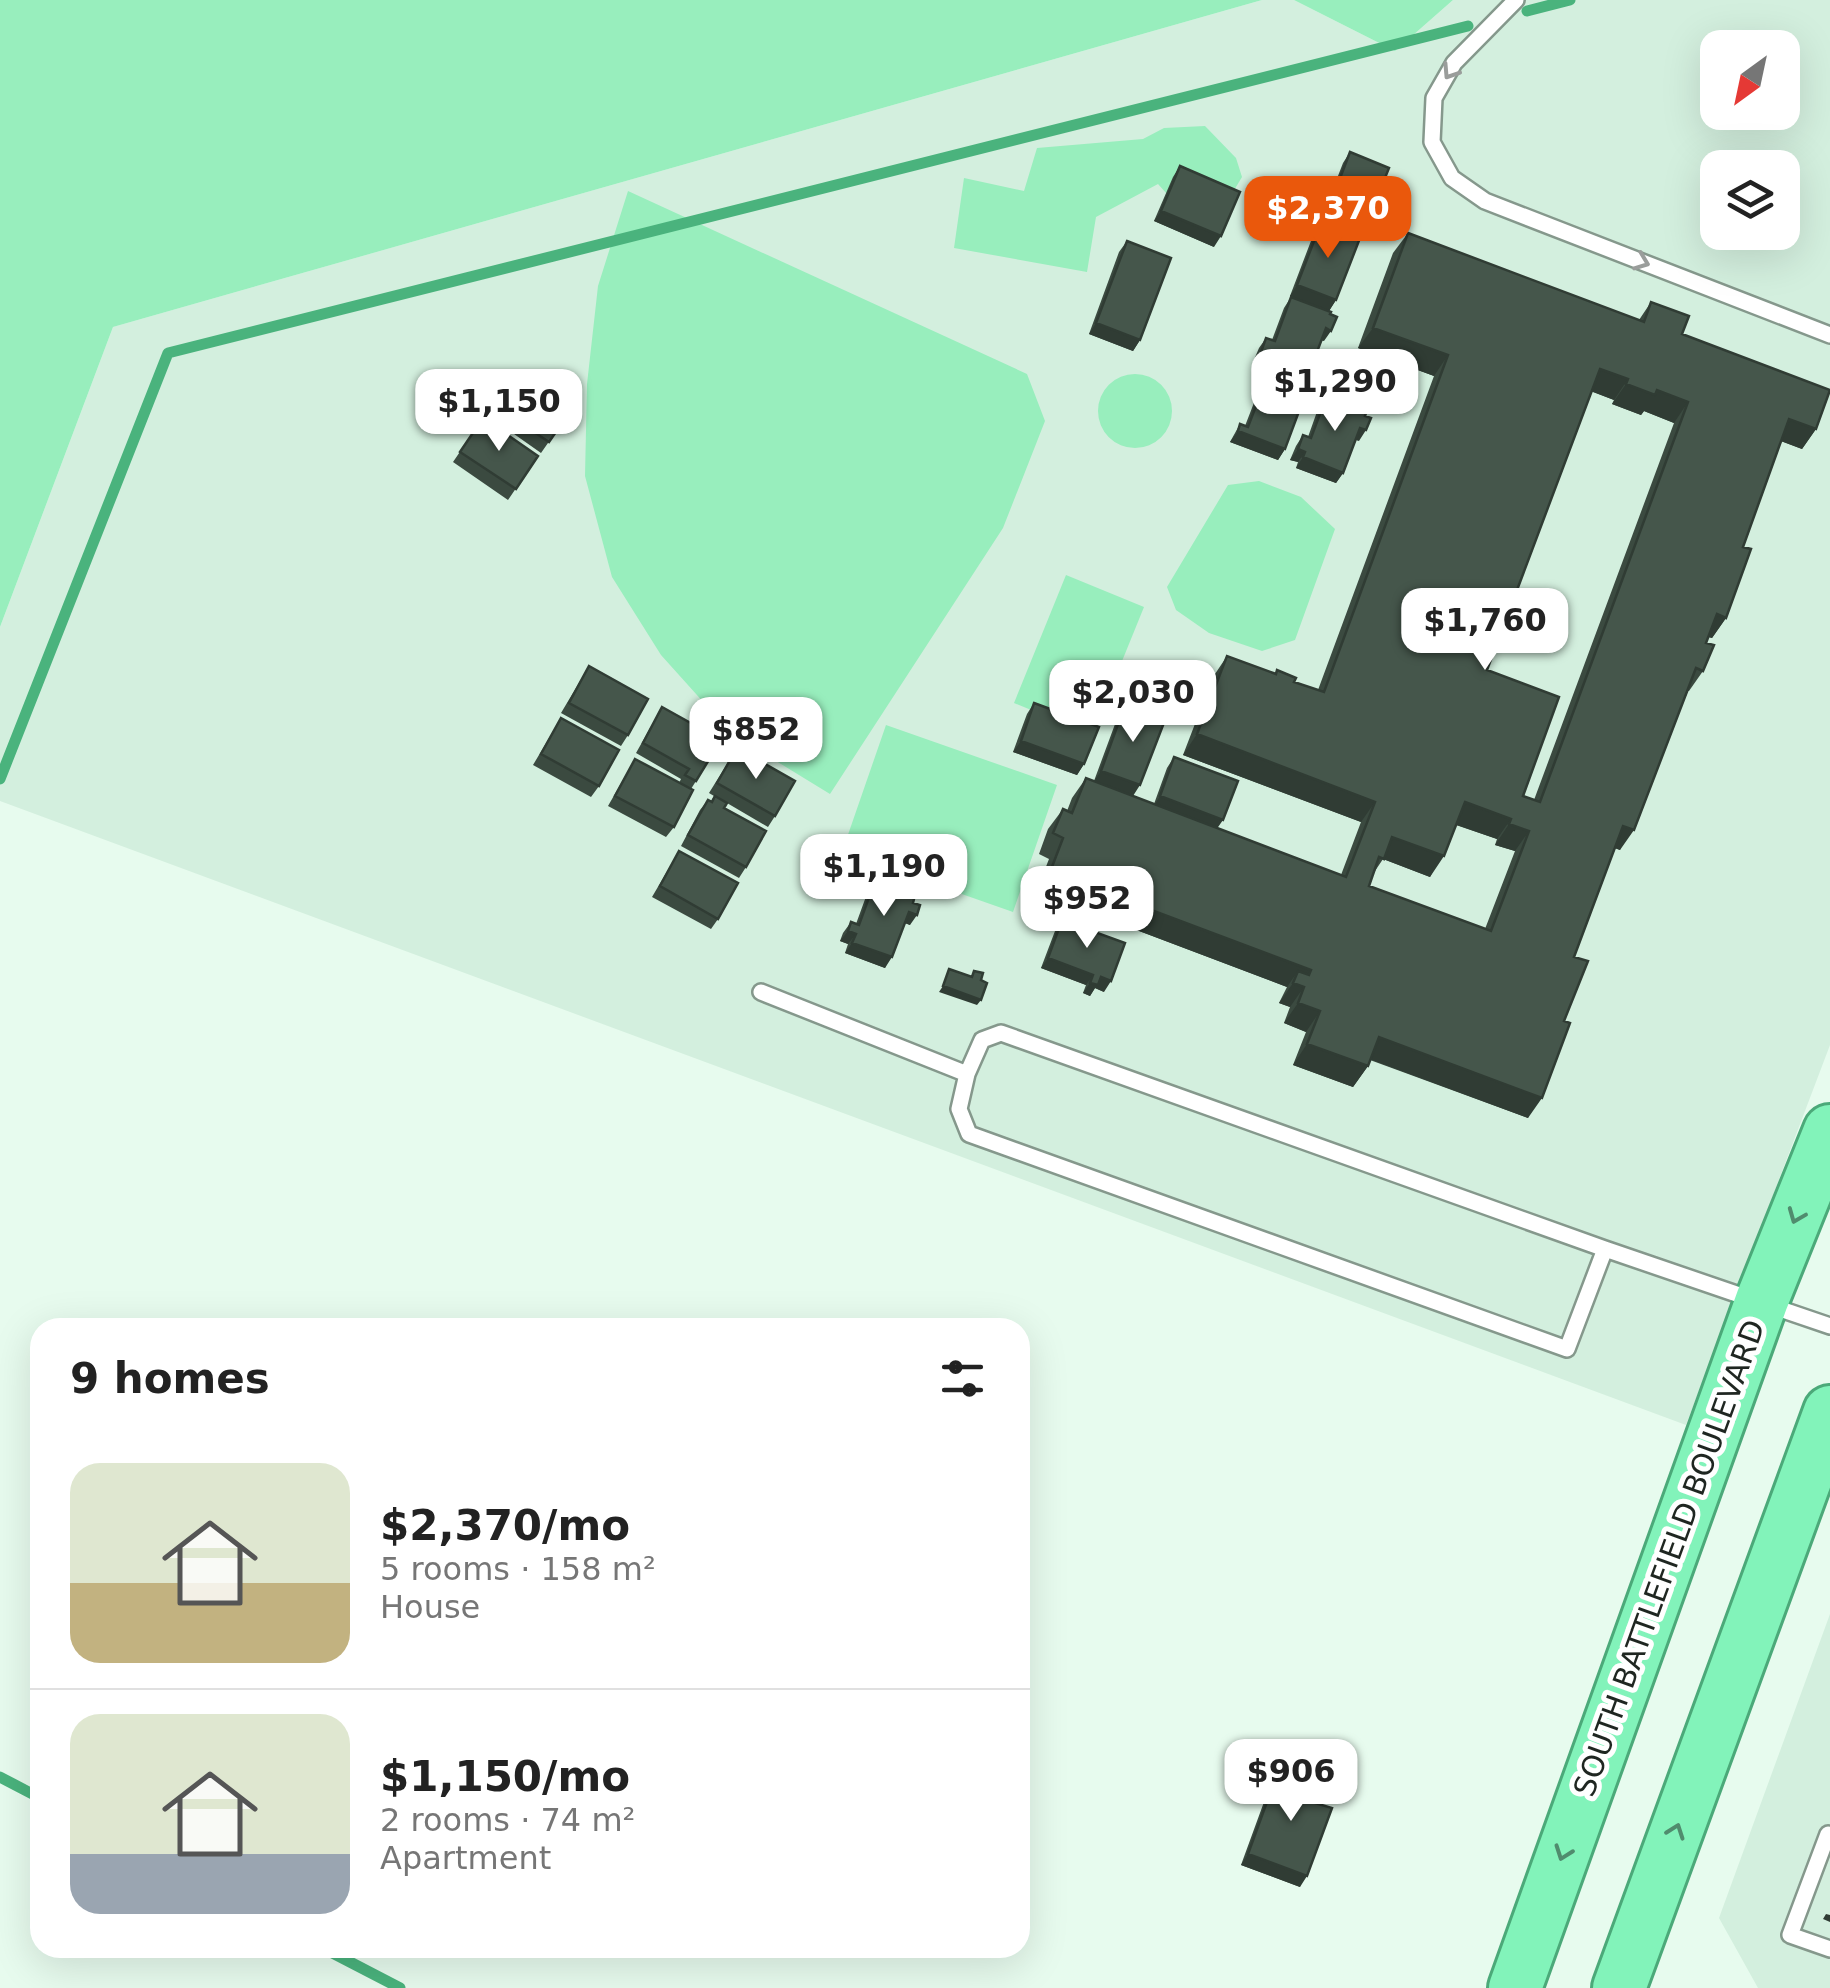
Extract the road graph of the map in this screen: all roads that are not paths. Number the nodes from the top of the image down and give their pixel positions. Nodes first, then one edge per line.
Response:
1 (1516, 0) edge
2 (1830, 335) edge
3 (761, 992) dead end
4 (967, 1074) junction
5 (1830, 1132) edge
6 (1605, 1248) junction
7 (1762, 1300) junction
8 (1830, 1326) edge
9 (1830, 1412) edge
10 (1830, 1835) edge
11 (1830, 1949) edge
12 (1515, 1988) edge
13 (1618, 1988) edge

1 -> 2 lane
3 - 4 lane
4 - 6 lane
4 - 6 lane
5 -> 7 highway, SOUTH BATTLEFIELD BOULEVARD
6 - 7 lane
7 - 8 lane
7 -> 12 highway, SOUTH BATTLEFIELD BOULEVARD
13 -> 9 highway
10 - 11 lane

